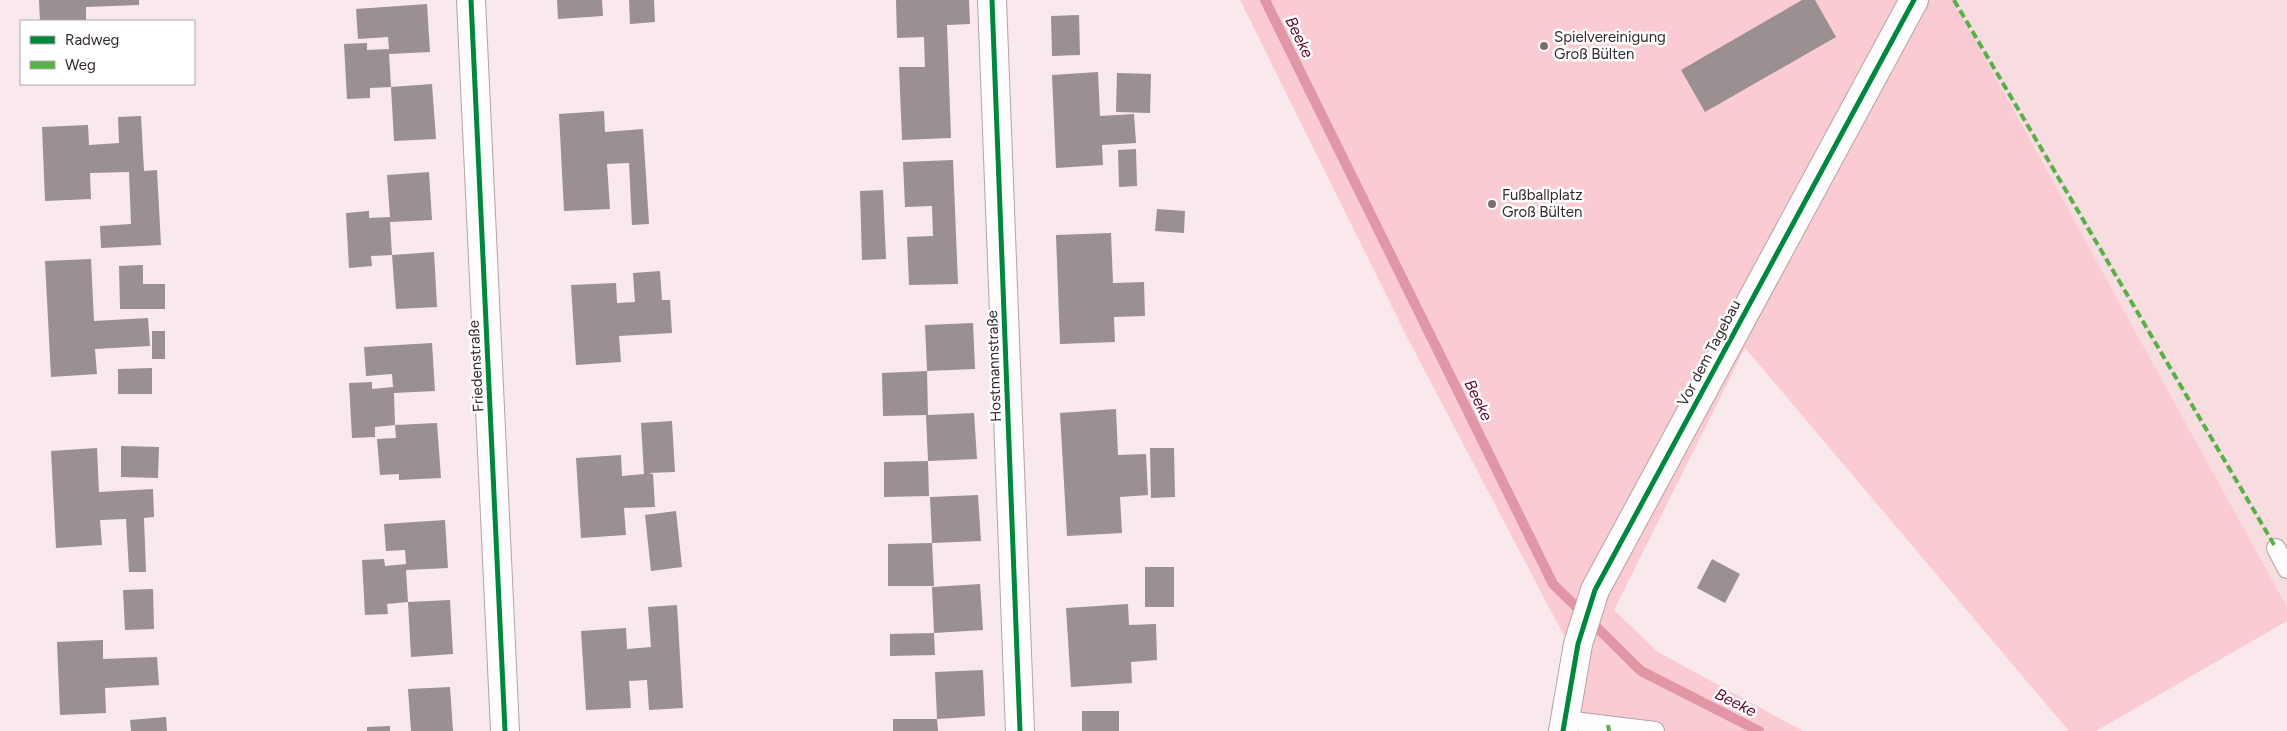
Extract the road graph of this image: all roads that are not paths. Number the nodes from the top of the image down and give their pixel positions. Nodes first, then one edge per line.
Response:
1 (472, 0) edge
2 (992, 0) edge
3 (1914, 0) edge
4 (2276, 548) dead end
5 (2287, 569) edge
6 (1564, 726) edge
7 (505, 731) edge
8 (1020, 731) edge
9 (1655, 731) edge

1 - 7 street, Friedenstraße
2 - 8 street, Hostmannstraße
3 - 6 street, Vor dem Tagebau
4 - 5 lane
6 - 9 lane

